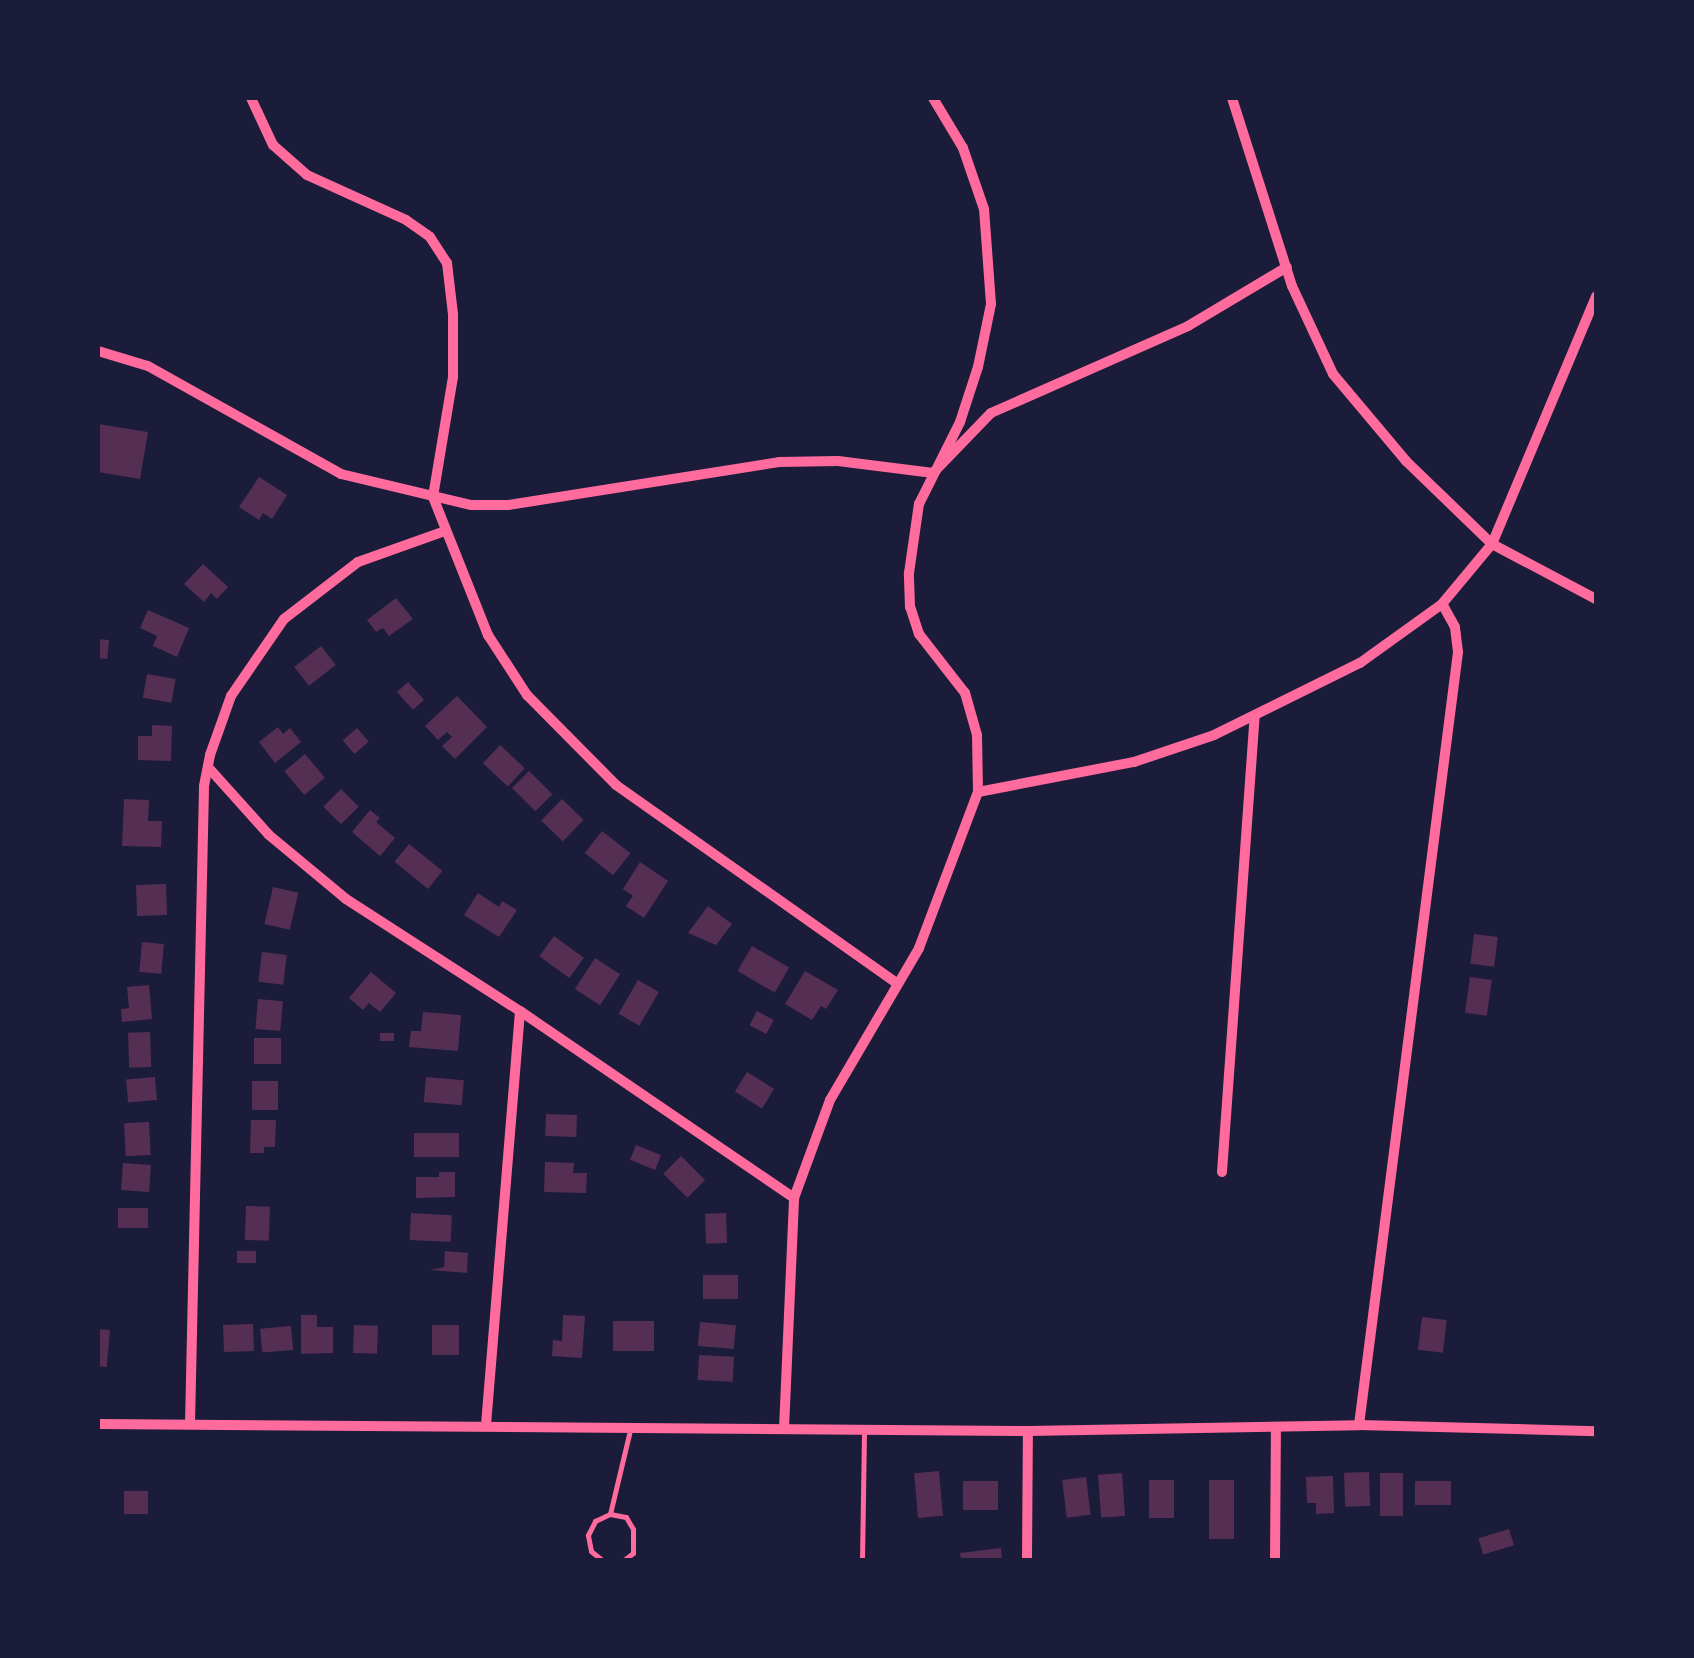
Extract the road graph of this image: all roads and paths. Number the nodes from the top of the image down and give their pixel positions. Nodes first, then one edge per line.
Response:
1 (251, 98) edge
2 (933, 98) edge
3 (1232, 98) edge
4 (1287, 267) junction
5 (1596, 296) edge
6 (98, 351) edge
7 (933, 473) junction
8 (433, 497) junction
9 (445, 531) junction
10 (1492, 544) junction
11 (1596, 599) edge
12 (1442, 604) junction
13 (1255, 716) junction
14 (208, 767) junction
15 (978, 792) junction
16 (897, 983) junction
17 (520, 1011) junction
18 (1222, 1172) dead end
19 (794, 1198) junction
20 (98, 1424) edge
21 (190, 1424) junction
22 (486, 1425) junction
23 (1359, 1425) junction
24 (631, 1427) junction
25 (784, 1428) junction
26 (1276, 1428) junction
27 (864, 1429) junction
28 (1596, 1431) edge
29 (1028, 1432) junction
30 (610, 1514) junction
31 (602, 1560) edge
32 (624, 1560) edge
33 (862, 1560) edge
34 (1027, 1560) edge
35 (1275, 1560) edge

1 - 8 street
2 - 7 street
3 - 4 street
4 - 7 street
4 - 10 street
5 - 10 street
6 - 8 street
7 - 8 street
7 - 15 street
8 - 9 street
9 - 14 street
9 - 16 street
10 - 11 street
10 - 12 street
12 - 13 street
12 - 23 street
13 - 15 street
13 - 18 street
14 - 17 street
14 - 21 street
15 - 16 street
16 - 19 street
17 - 19 street
17 - 22 street
19 - 25 street
20 - 21 street
21 - 22 street
22 - 24 street
23 - 26 street
23 - 28 street
24 - 25 street
24 - 30 lane
25 - 27 street
26 - 29 street
26 - 35 street
27 - 29 street
27 - 33 lane
29 - 34 street
30 - 31 lane
30 - 32 lane

